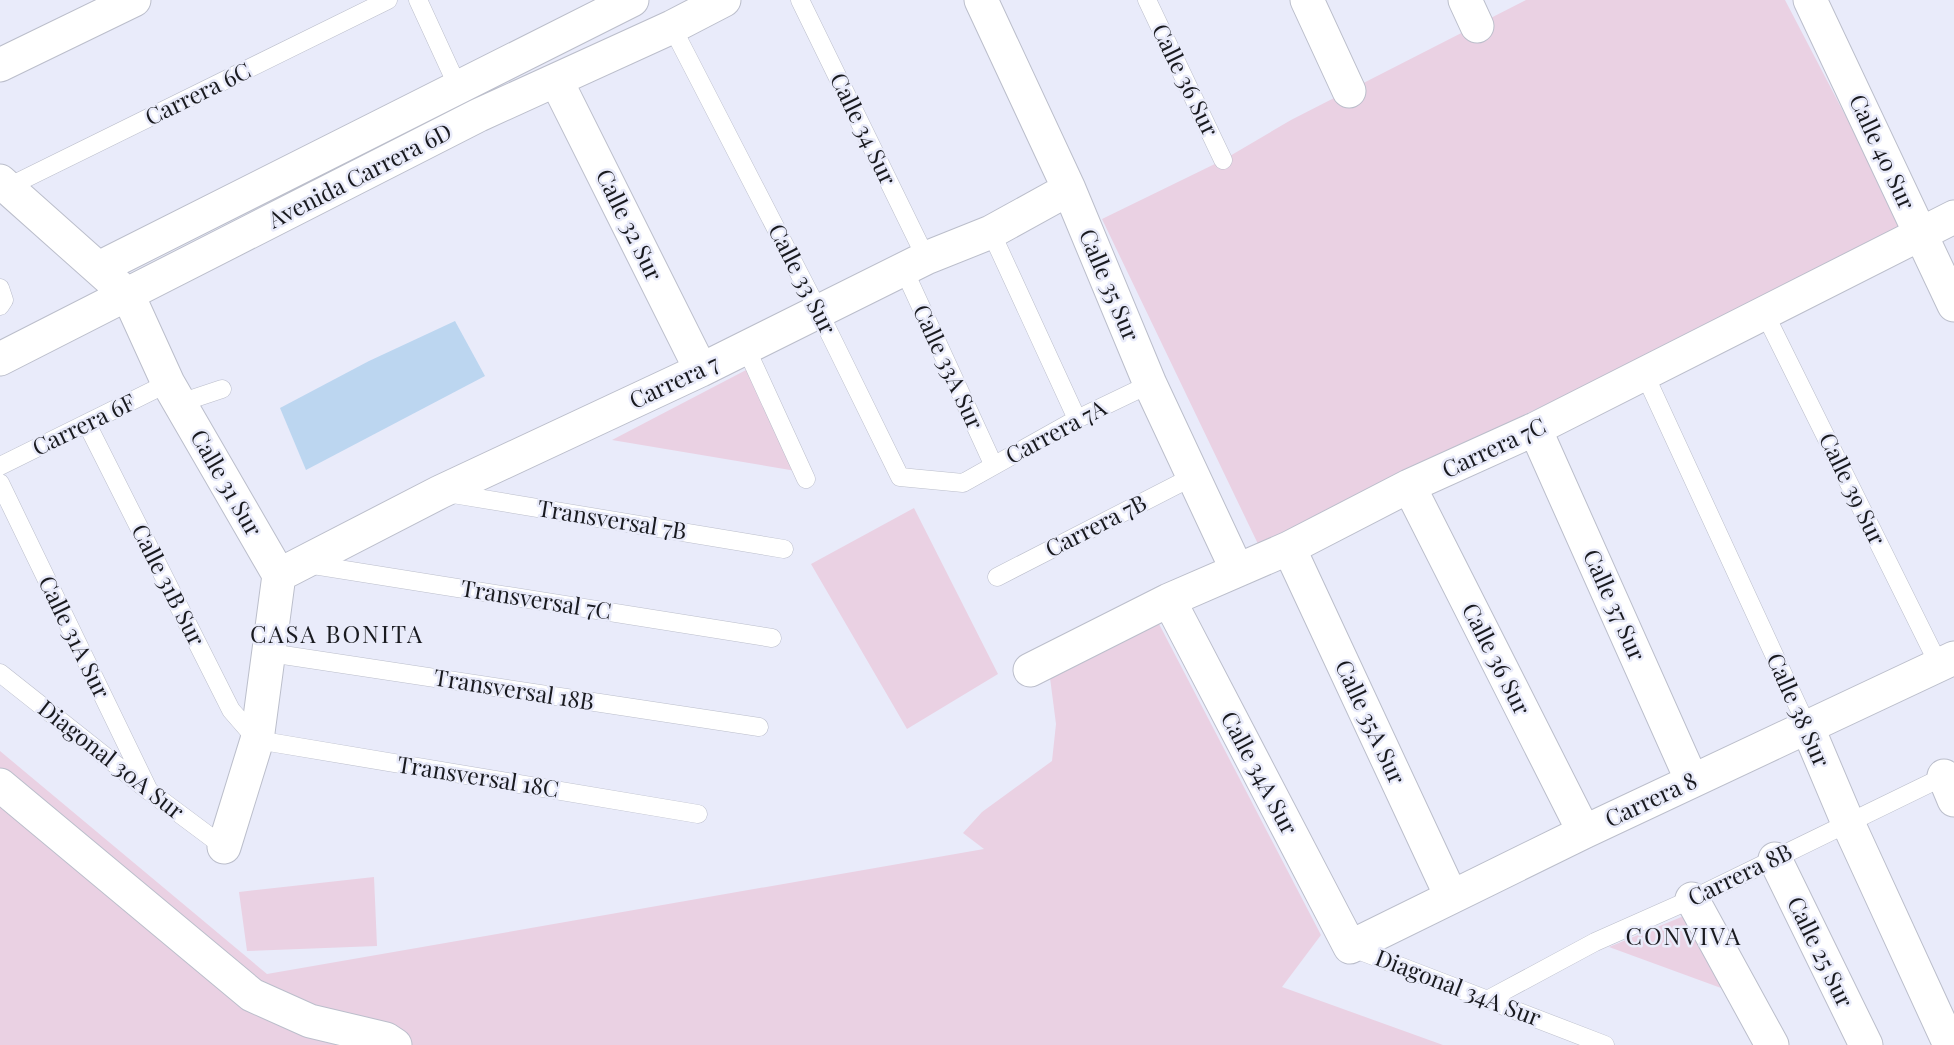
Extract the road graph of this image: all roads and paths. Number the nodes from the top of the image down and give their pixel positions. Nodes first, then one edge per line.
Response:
1 (134, 0) edge
2 (388, 0) edge
3 (418, 0) edge
4 (632, 0) edge
5 (724, 0) edge
6 (800, 0) edge
7 (981, 0) edge
8 (1147, 0) edge
9 (1307, 0) edge
10 (1810, 0) edge
11 (672, 27) junction
12 (0, 65) edge
13 (556, 80) junction
14 (458, 87) junction
15 (1349, 91) dead end
16 (1223, 160) dead end
17 (4, 184) edge
18 (1069, 189) junction
19 (1954, 217) edge
20 (991, 232) junction
21 (1921, 234) junction
22 (915, 264) junction
23 (99, 268) junction
24 (0, 288) edge
25 (128, 295) junction
26 (1954, 305) edge
27 (0, 306) edge
28 (819, 312) junction
29 (1764, 312) junction
30 (746, 348) junction
31 (0, 359) edge
32 (701, 370) junction
33 (1645, 375) junction
34 (1150, 384) junction
35 (222, 390) dead end
36 (174, 393) junction
37 (1077, 419) junction
38 (87, 424) junction
39 (1535, 429) junction
40 (993, 464) junction
41 (0, 466) edge
42 (1194, 476) junction
43 (806, 479) dead end
44 (0, 483) edge
45 (963, 483) joint
46 (1409, 486) junction
47 (440, 492) junction
48 (1289, 548) junction
49 (784, 549) dead end
50 (289, 569) junction
51 (1237, 570) junction
52 (997, 577) dead end
53 (1169, 600) junction
54 (772, 638) dead end
55 (270, 653) junction
56 (1947, 662) edge
57 (1030, 670) dead end
58 (0, 673) edge
59 (1807, 726) junction
60 (759, 727) dead end
61 (257, 740) junction
62 (1692, 781) junction
63 (1951, 783) edge
64 (0, 785) edge
65 (149, 791) junction
66 (698, 814) dead end
67 (1848, 823) junction
68 (1584, 832) junction
69 (224, 847) joint
70 (1775, 859) junction
71 (1451, 896) junction
72 (1692, 899) junction
73 (1350, 947) junction
74 (1489, 999) junction
75 (395, 1045) edge
76 (1605, 1045) edge
77 (1772, 1045) edge
78 (1866, 1045) edge
79 (1950, 1045) edge

1 - 12 street
2 - 17 lane, Carrera 6C
3 - 14 lane
4 - 14 street, Avenida Carrera 6D
5 - 11 street, Avenida Carrera 6D
6 - 22 lane, Calle 34 Sur
7 - 18 street, Calle 35 Sur
8 - 16 lane, Calle 36 Sur
9 - 15 street
10 - 21 street, Calle 40 Sur
11 - 13 street, Avenida Carrera 6D
11 - 28 lane, Calle 33 Sur
13 - 25 street, Avenida Carrera 6D
13 - 32 street, Calle 32 Sur
14 - 23 street, Avenida Carrera 6D
17 - 23 street, Calle 31 Sur
18 - 20 street, Carrera 7
18 - 34 street, Calle 35 Sur
19 - 21 street, Carrera 7C
20 - 22 street, Carrera 7
20 - 37 lane
21 - 26 street, Calle 40 Sur
21 - 29 street, Carrera 7C
22 - 28 street, Carrera 7
22 - 40 lane, Calle 33A Sur
23 - 25 street, Calle 31 Sur
24 - 27 lane
25 - 31 street, Avenida Carrera 6D
25 - 36 street, Calle 31 Sur
28 - 30 street, Carrera 7
28 - 45 lane, Calle 33 Sur
29 - 33 street, Carrera 7C
29 - 56 lane, Calle 39 Sur
30 - 32 street, Carrera 7
30 - 43 lane
32 - 47 street, Carrera 7
33 - 39 street, Carrera 7C
33 - 59 lane, Calle 38 Sur
34 - 37 lane, Carrera 7A
34 - 42 street, Calle 35 Sur
35 - 36 lane, Carrera 6F
36 - 38 lane, Carrera 6F
36 - 50 street, Calle 31 Sur
37 - 40 lane, Carrera 7A
38 - 41 lane, Carrera 6F
38 - 61 lane, Calle 31B Sur
39 - 46 street, Carrera 7C
39 - 62 street, Calle 37 Sur
40 - 45 lane, Carrera 7A
42 - 51 street, Calle 35 Sur
42 - 52 lane, Carrera 7B
44 - 65 lane, Calle 31A Sur
46 - 48 street, Carrera 7C
46 - 68 street, Calle 36 Sur
47 - 49 lane, Transversal 7B
47 - 50 street, Carrera 7
48 - 51 street, Carrera 7C
48 - 71 street, Calle 35A Sur
50 - 54 lane, Transversal 7C
50 - 55 street
51 - 53 street, Carrera 7C
53 - 57 street, Carrera 7C
53 - 73 street, Calle 34A Sur
55 - 60 lane, Transversal 18B
55 - 61 street
56 - 59 street, Carrera 8
58 - 65 lane, Diagonal 30A Sur
59 - 62 street, Carrera 8
59 - 67 street, Calle 38 Sur
61 - 66 lane, Transversal 18C
61 - 69 street
62 - 68 street, Carrera 8
63 - 67 lane, Carrera 8B
64 - 75 street
65 - 69 lane, Diagonal 30A Sur
67 - 70 lane, Carrera 8B
67 - 79 street, Calle 38 Sur
68 - 71 street, Carrera 8
70 - 72 lane, Carrera 8B
70 - 78 street, Calle 25 Sur
71 - 73 street, Carrera 8
72 - 74 lane, Carrera 8B
72 - 77 street
73 - 74 lane, Diagonal 34A Sur
74 - 76 lane, Diagonal 34A Sur

